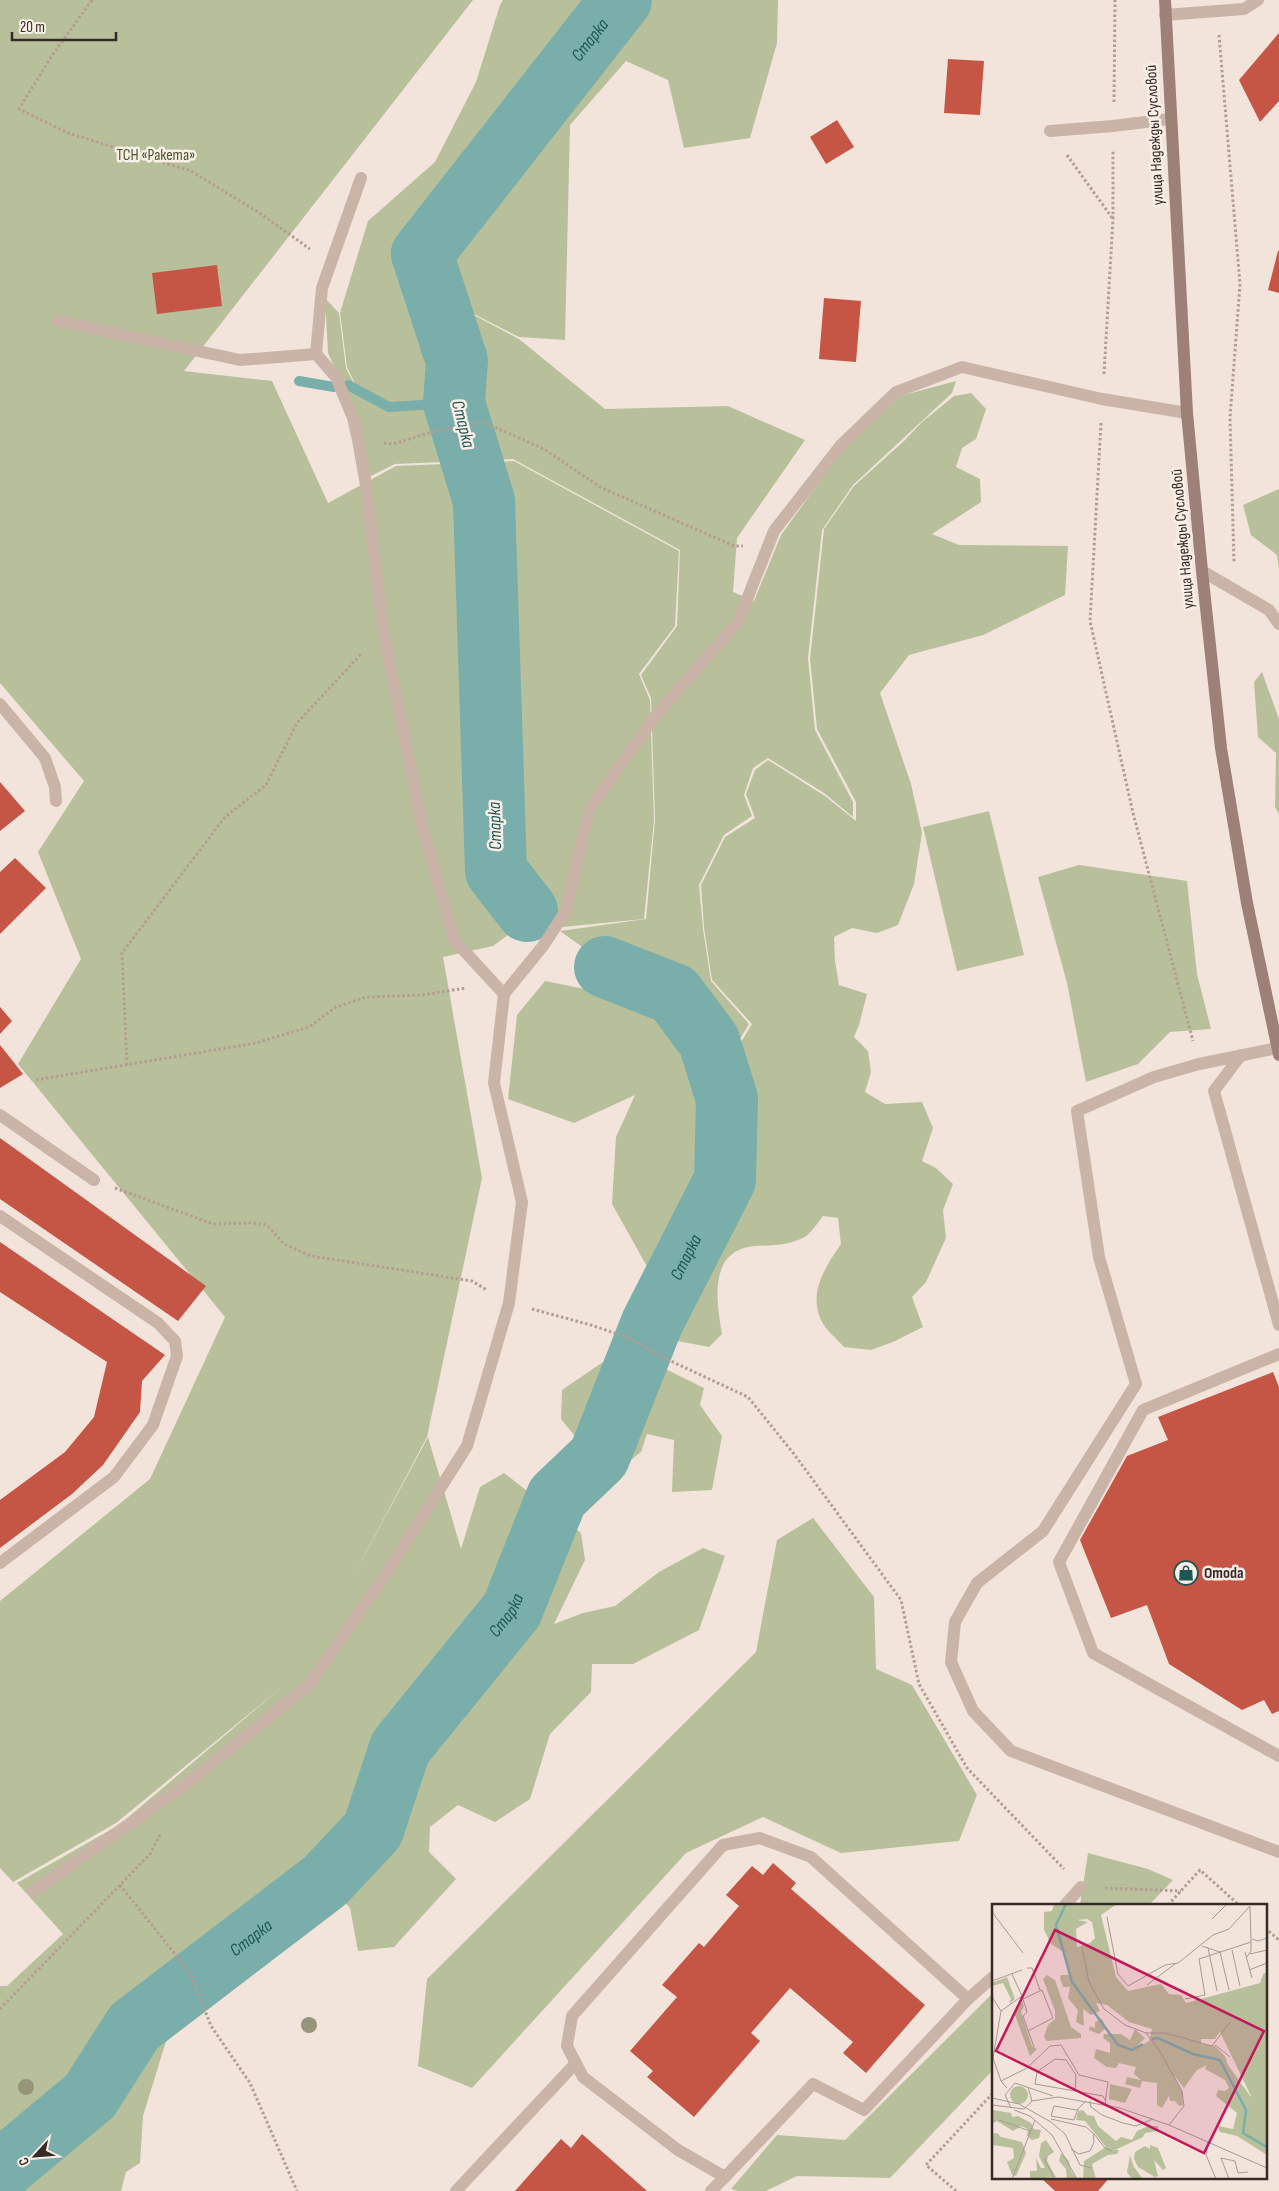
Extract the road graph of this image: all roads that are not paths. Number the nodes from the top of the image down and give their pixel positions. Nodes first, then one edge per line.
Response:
1 (1165, 0) edge
2 (1258, 0) edge
3 (1165, 15) junction
4 (1170, 118) junction
5 (1050, 131) road end
6 (361, 178) dead end
7 (58, 321) dead end
8 (316, 354) junction
9 (1187, 412) junction
10 (1202, 571) junction
11 (1279, 624) edge
12 (0, 704) edge
13 (56, 801) dead end
14 (504, 994) junction
15 (1278, 1051) edge
16 (1241, 1056) junction
17 (0, 1116) edge
18 (94, 1180) road end
19 (0, 1216) edge
20 (1279, 1325) edge
21 (1279, 1354) edge
22 (0, 1563) edge
23 (1279, 1756) edge
24 (1279, 1852) edge
25 (1081, 1887) road end
26 (34, 1892) dead end
27 (1066, 1904) edge
28 (992, 1979) edge
29 (968, 1999) junction
30 (576, 2064) junction
31 (725, 2177) junction
32 (456, 2191) edge
33 (711, 2191) edge

1 - 3 main road, улица Надежды Сусловой
2 - 3 street
3 - 4 main road, улица Надежды Сусловой
4 - 5 street
4 - 9 main road, улица Надежды Сусловой
6 - 8 street
7 - 8 street
8 - 14 street
9 - 10 main road, улица Надежды Сусловой
9 - 14 street
10 - 11 street
10 - 15 main road, улица Надежды Сусловой
12 - 13 street
14 - 26 street
15 - 16 street
16 - 20 street
16 - 24 street
17 - 18 street
19 - 22 street
21 - 23 street
25 - 27 street
28 - 29 street
29 - 30 street
29 - 31 street
30 - 31 street
30 - 32 street
31 - 33 street

